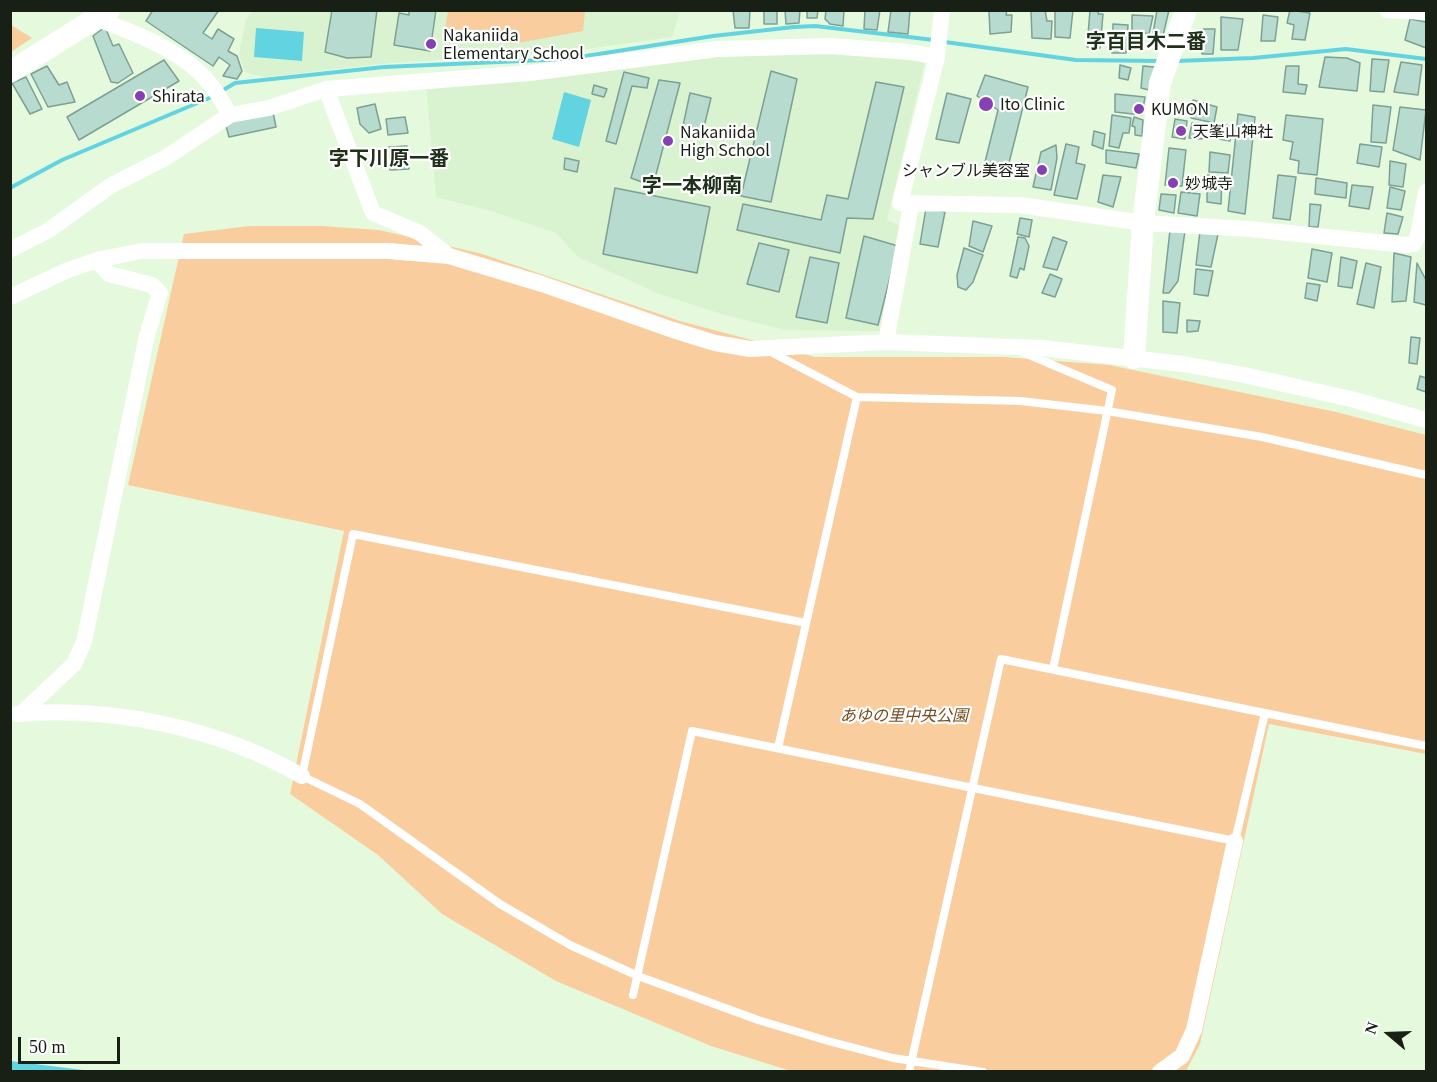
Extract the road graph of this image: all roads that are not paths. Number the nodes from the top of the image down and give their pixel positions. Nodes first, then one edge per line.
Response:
1 (942, 10) edge
2 (1186, 10) edge
3 (1387, 10) edge
4 (1426, 12) edge
5 (103, 15) edge
6 (937, 54) junction
7 (10, 72) edge
8 (326, 89) junction
9 (226, 109) junction
10 (1426, 192) edge
11 (911, 205) junction
12 (1143, 223) junction
13 (10, 250) edge
14 (449, 256) junction
15 (97, 260) junction
16 (10, 297) edge
17 (886, 342) junction
18 (1009, 347) junction
19 (763, 348) junction
20 (1134, 358) junction
21 (857, 397) junction
22 (1107, 411) junction
23 (1426, 420) edge
24 (1426, 475) edge
25 (806, 623) junction
26 (1053, 669) junction
27 (1265, 713) junction
28 (16, 714) edge
29 (1426, 746) edge
30 (778, 748) junction
31 (302, 776) junction
32 (972, 788) junction
33 (1235, 841) junction
34 (638, 976) junction
35 (633, 996) dead end
36 (911, 1061) junction
37 (1166, 1070) edge
38 (909, 1071) edge
39 (984, 1071) edge

1 - 6 street
2 - 12 street
3 - 4 street
5 - 7 street
5 - 9 street
6 - 8 street
6 - 11 street
8 - 9 street
8 - 14 street
9 - 13 street
10 - 12 street
11 - 12 street
11 - 17 street
12 - 20 street
14 - 15 street
14 - 19 street
15 - 16 street
15 - 28 street
17 - 18 street
17 - 19 street
18 - 20 street
18 - 22 lane
19 - 21 lane
20 - 23 street
21 - 22 lane
21 - 25 lane
22 - 24 lane
22 - 26 lane
25 - 30 lane
25 - 31 lane
26 - 27 lane
26 - 32 lane
27 - 29 lane
27 - 33 lane
28 - 31 street
30 - 32 lane
30 - 34 lane
31 - 34 lane
32 - 33 lane
32 - 36 lane
33 - 37 street
34 - 35 lane
34 - 36 lane
36 - 38 lane
36 - 39 lane

